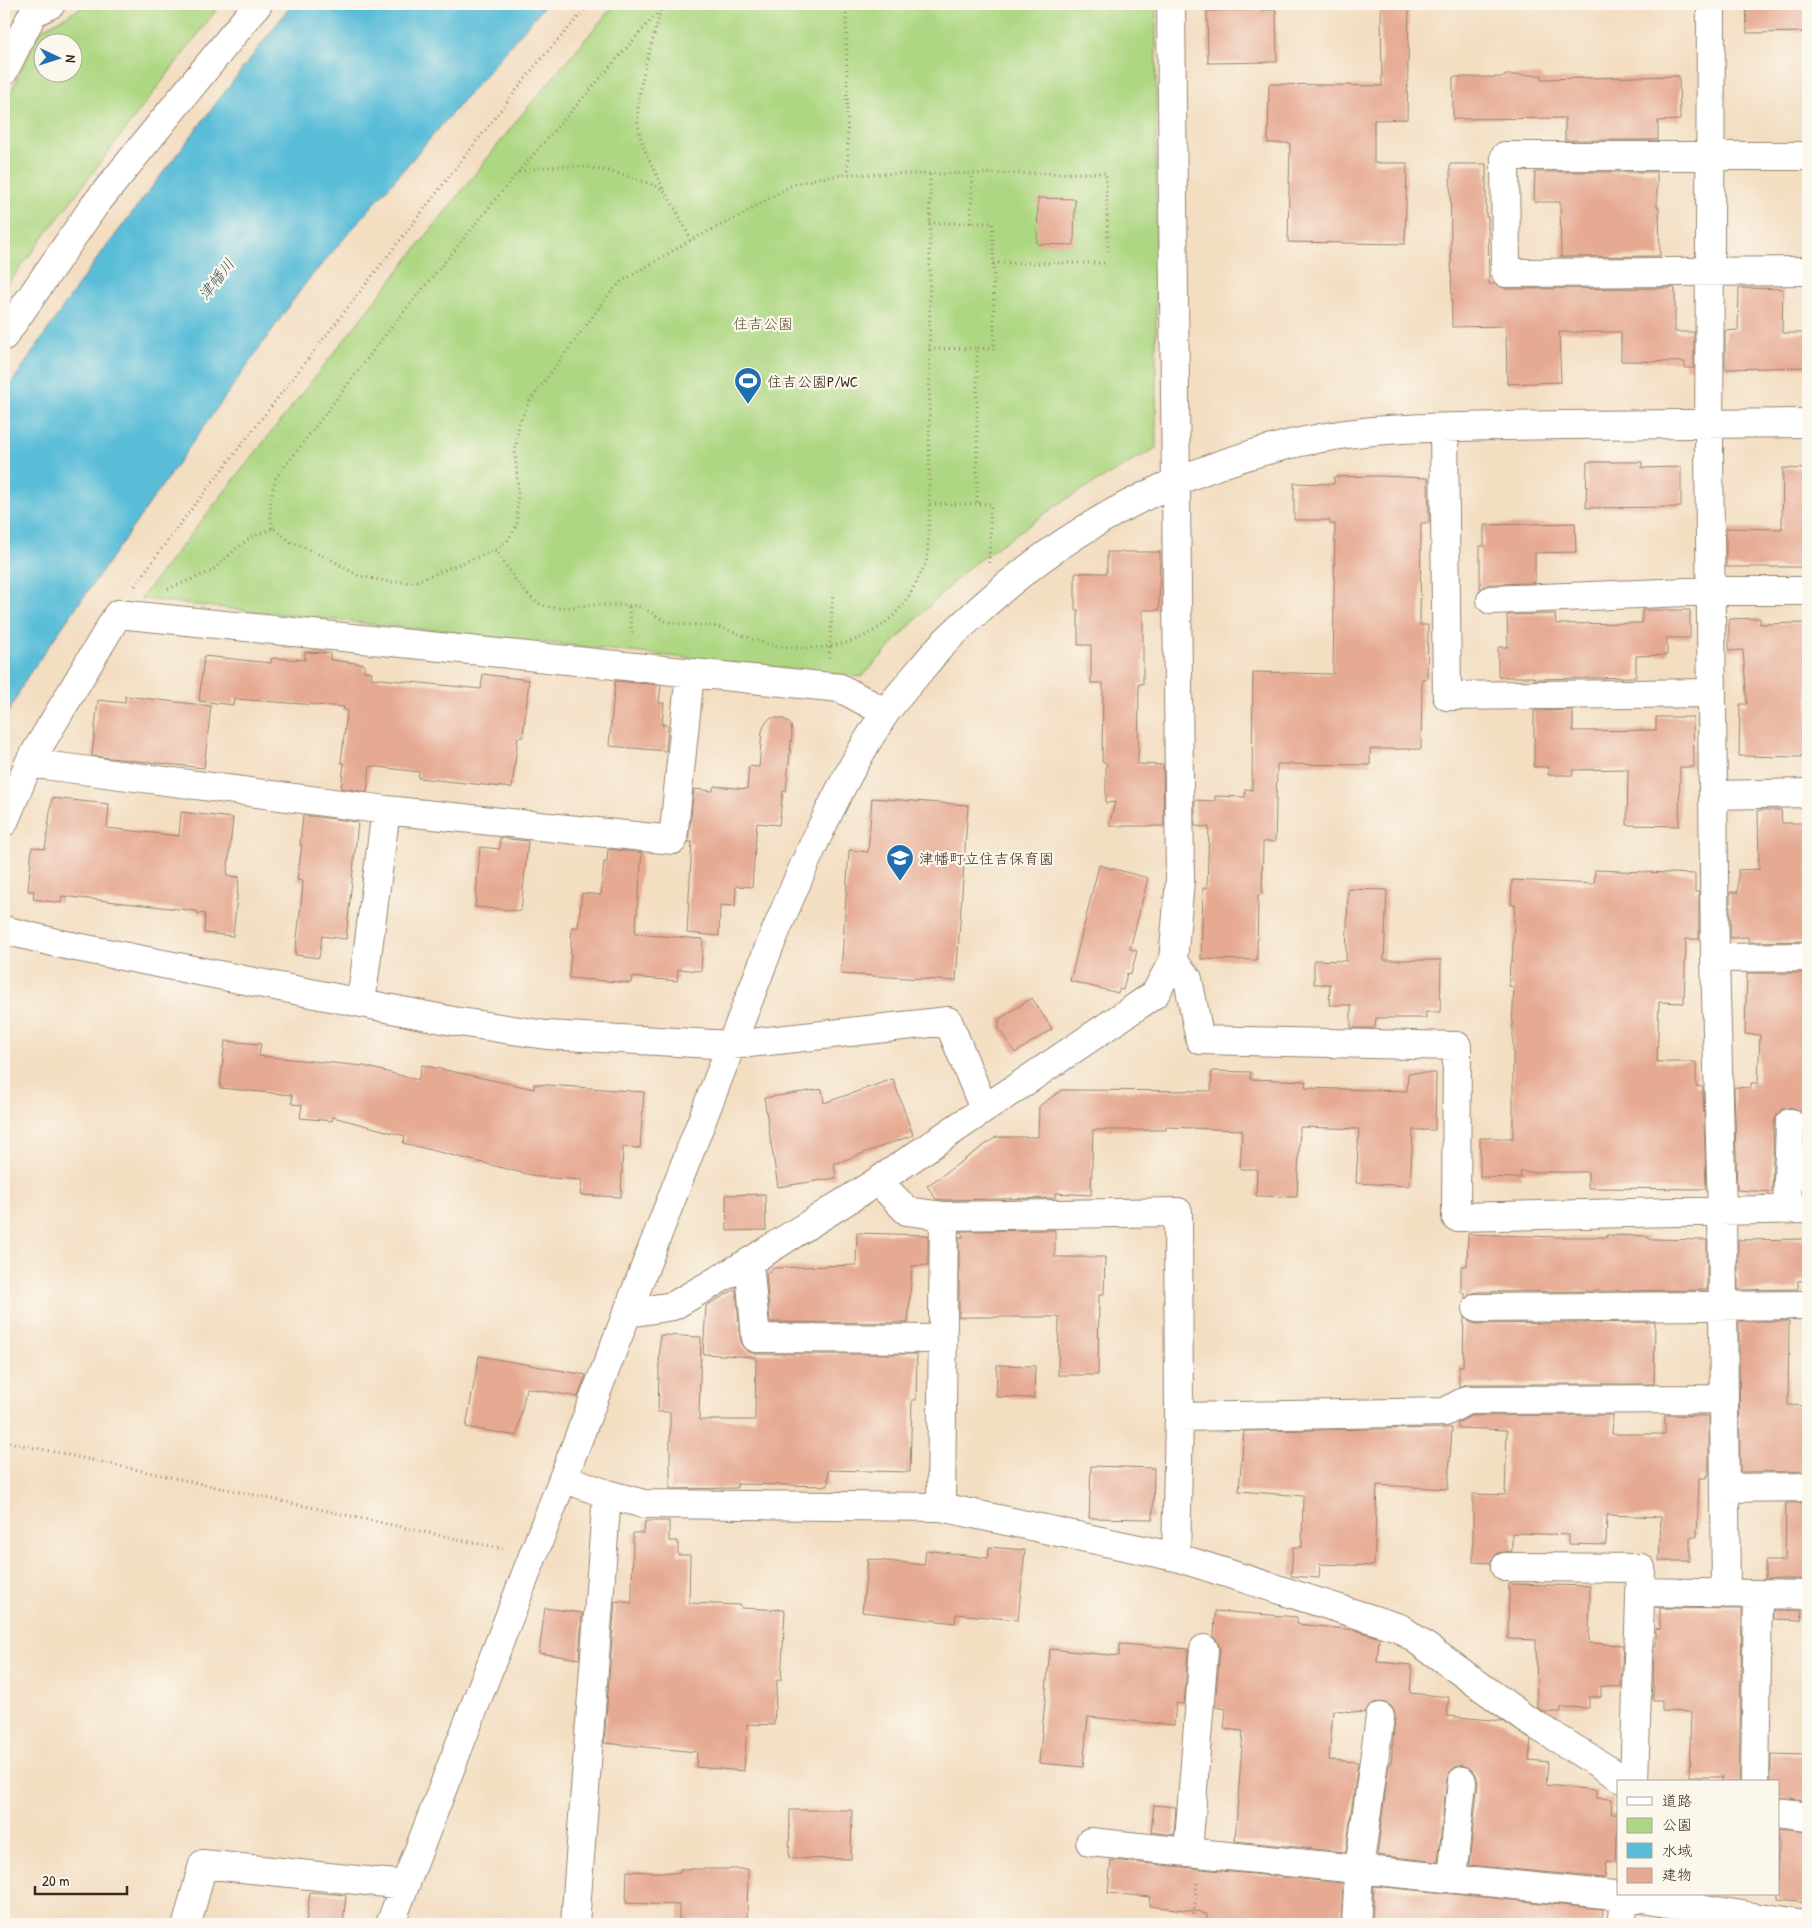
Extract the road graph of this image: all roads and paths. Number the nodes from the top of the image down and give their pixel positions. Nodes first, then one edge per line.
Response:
1 (51, 4) edge
2 (258, 4) edge
3 (590, 4) edge
4 (665, 4) edge
5 (846, 4) edge
6 (1171, 4) edge
7 (1710, 4) edge
8 (662, 7) junction
9 (4, 71) edge
10 (1710, 156) junction
11 (1808, 156) edge
12 (518, 172) junction
13 (848, 174) junction
14 (930, 174) junction
15 (972, 174) junction
16 (665, 191) junction
17 (929, 223) junction
18 (971, 223) junction
19 (691, 240) junction
20 (1108, 252) dead end
21 (994, 263) junction
22 (1108, 263) dead end
23 (1808, 271) edge
24 (1710, 272) junction
25 (4, 336) edge
26 (977, 348) junction
27 (929, 349) junction
28 (1709, 424) junction
29 (1808, 424) edge
30 (1444, 428) junction
31 (1175, 483) junction
32 (930, 504) junction
33 (977, 504) junction
34 (273, 528) junction
35 (495, 550) junction
36 (989, 563) dead end
37 (1711, 591) junction
38 (1808, 591) edge
39 (833, 593) dead end
40 (1491, 600) dead end
41 (118, 614) junction
42 (148, 616) junction
43 (830, 645) junction
44 (690, 673) junction
45 (827, 686) junction
46 (1712, 694) junction
47 (885, 712) junction
48 (29, 763) junction
49 (1808, 793) edge
50 (1713, 795) junction
51 (386, 810) junction
52 (4, 822) edge
53 (4, 930) edge
54 (1808, 956) edge
55 (1715, 958) junction
56 (1174, 961) junction
57 (361, 1002) junction
58 (732, 1045) junction
59 (984, 1109) junction
60 (1790, 1123) dead end
61 (878, 1180) junction
62 (1722, 1210) junction
63 (1798, 1210) edge
64 (944, 1216) junction
65 (749, 1262) junction
66 (1808, 1305) edge
67 (1723, 1306) junction
68 (1477, 1308) dead end
69 (628, 1313) junction
70 (942, 1340) junction
71 (1724, 1399) junction
72 (1179, 1417) junction
73 (4, 1441) edge
74 (563, 1478) junction
75 (1808, 1487) edge
76 (1725, 1488) junction
77 (607, 1494) junction
78 (941, 1507) junction
79 (533, 1556) junction
80 (1176, 1557) junction
81 (1505, 1567) dead end
82 (1640, 1592) junction
83 (1726, 1594) junction
84 (1758, 1594) junction
85 (1808, 1595) edge
86 (1204, 1649) dead end
87 (1380, 1717) dead end
88 (1462, 1780) dead end
89 (1625, 1780) edge
90 (1634, 1780) edge
91 (1755, 1780) edge
92 (1780, 1813) edge
93 (1808, 1817) edge
94 (1090, 1842) dead end
95 (1194, 1852) junction
96 (1359, 1869) junction
97 (1452, 1879) junction
98 (405, 1885) junction
99 (1617, 1894) edge
100 (1624, 1896) edge
101 (1630, 1896) edge
102 (187, 1924) edge
103 (390, 1924) edge
104 (575, 1924) edge
105 (1193, 1924) edge
106 (1356, 1924) edge
107 (1622, 1924) edge
108 (1798, 1924) edge

1 - 9 street
2 - 25 street
3 - 41 path
4 - 8 path
5 - 13 path
6 - 31 street
7 - 10 street
8 - 12 path
8 - 16 path
10 - 11 street
10 - 24 street
10 - 24 street
12 - 16 path
12 - 34 path
13 - 14 path
13 - 19 path
14 - 15 path
14 - 17 path
15 - 18 path
15 - 20 path
16 - 19 path
17 - 18 path
17 - 27 path
18 - 21 path
19 - 35 path
21 - 22 path
21 - 26 path
23 - 24 street
24 - 28 street
26 - 27 path
26 - 33 path
27 - 32 path
28 - 29 street
28 - 30 street
28 - 37 street
30 - 31 street
30 - 46 street
31 - 47 street
31 - 56 street
32 - 33 path
32 - 43 path
33 - 36 path
34 - 35 path
34 - 42 path
35 - 43 path
37 - 38 street
37 - 40 street
37 - 46 street
39 - 43 path
41 - 42 street
41 - 48 street
42 - 44 street
43 - 45 path
44 - 45 street
44 - 51 street
45 - 47 street
46 - 50 street
47 - 58 street
48 - 51 street
48 - 52 street
49 - 50 street
50 - 55 street
51 - 57 street
53 - 57 street
54 - 55 street
55 - 62 street
56 - 59 street
56 - 62 street
57 - 58 street
58 - 59 street
58 - 69 street
59 - 61 street
60 - 63 street
61 - 64 street
61 - 65 street
62 - 63 street
62 - 67 street
64 - 70 street
64 - 72 street
65 - 69 street
65 - 70 street
66 - 67 street
67 - 68 street
67 - 71 street
69 - 74 street
70 - 78 street
71 - 72 street
71 - 76 street
72 - 80 street
73 - 79 path
74 - 77 street
74 - 79 street
75 - 76 street
76 - 83 street
77 - 78 street
77 - 104 street
78 - 80 street
79 - 98 street
80 - 89 street
81 - 82 street
82 - 83 street
82 - 90 street
83 - 84 street
84 - 85 street
84 - 91 street
86 - 95 street
87 - 96 street
88 - 97 street
92 - 93 street
94 - 95 street
95 - 96 street
95 - 105 path
96 - 97 street
96 - 106 street
97 - 99 street
98 - 102 street
98 - 103 street
100 - 107 street
101 - 108 street

